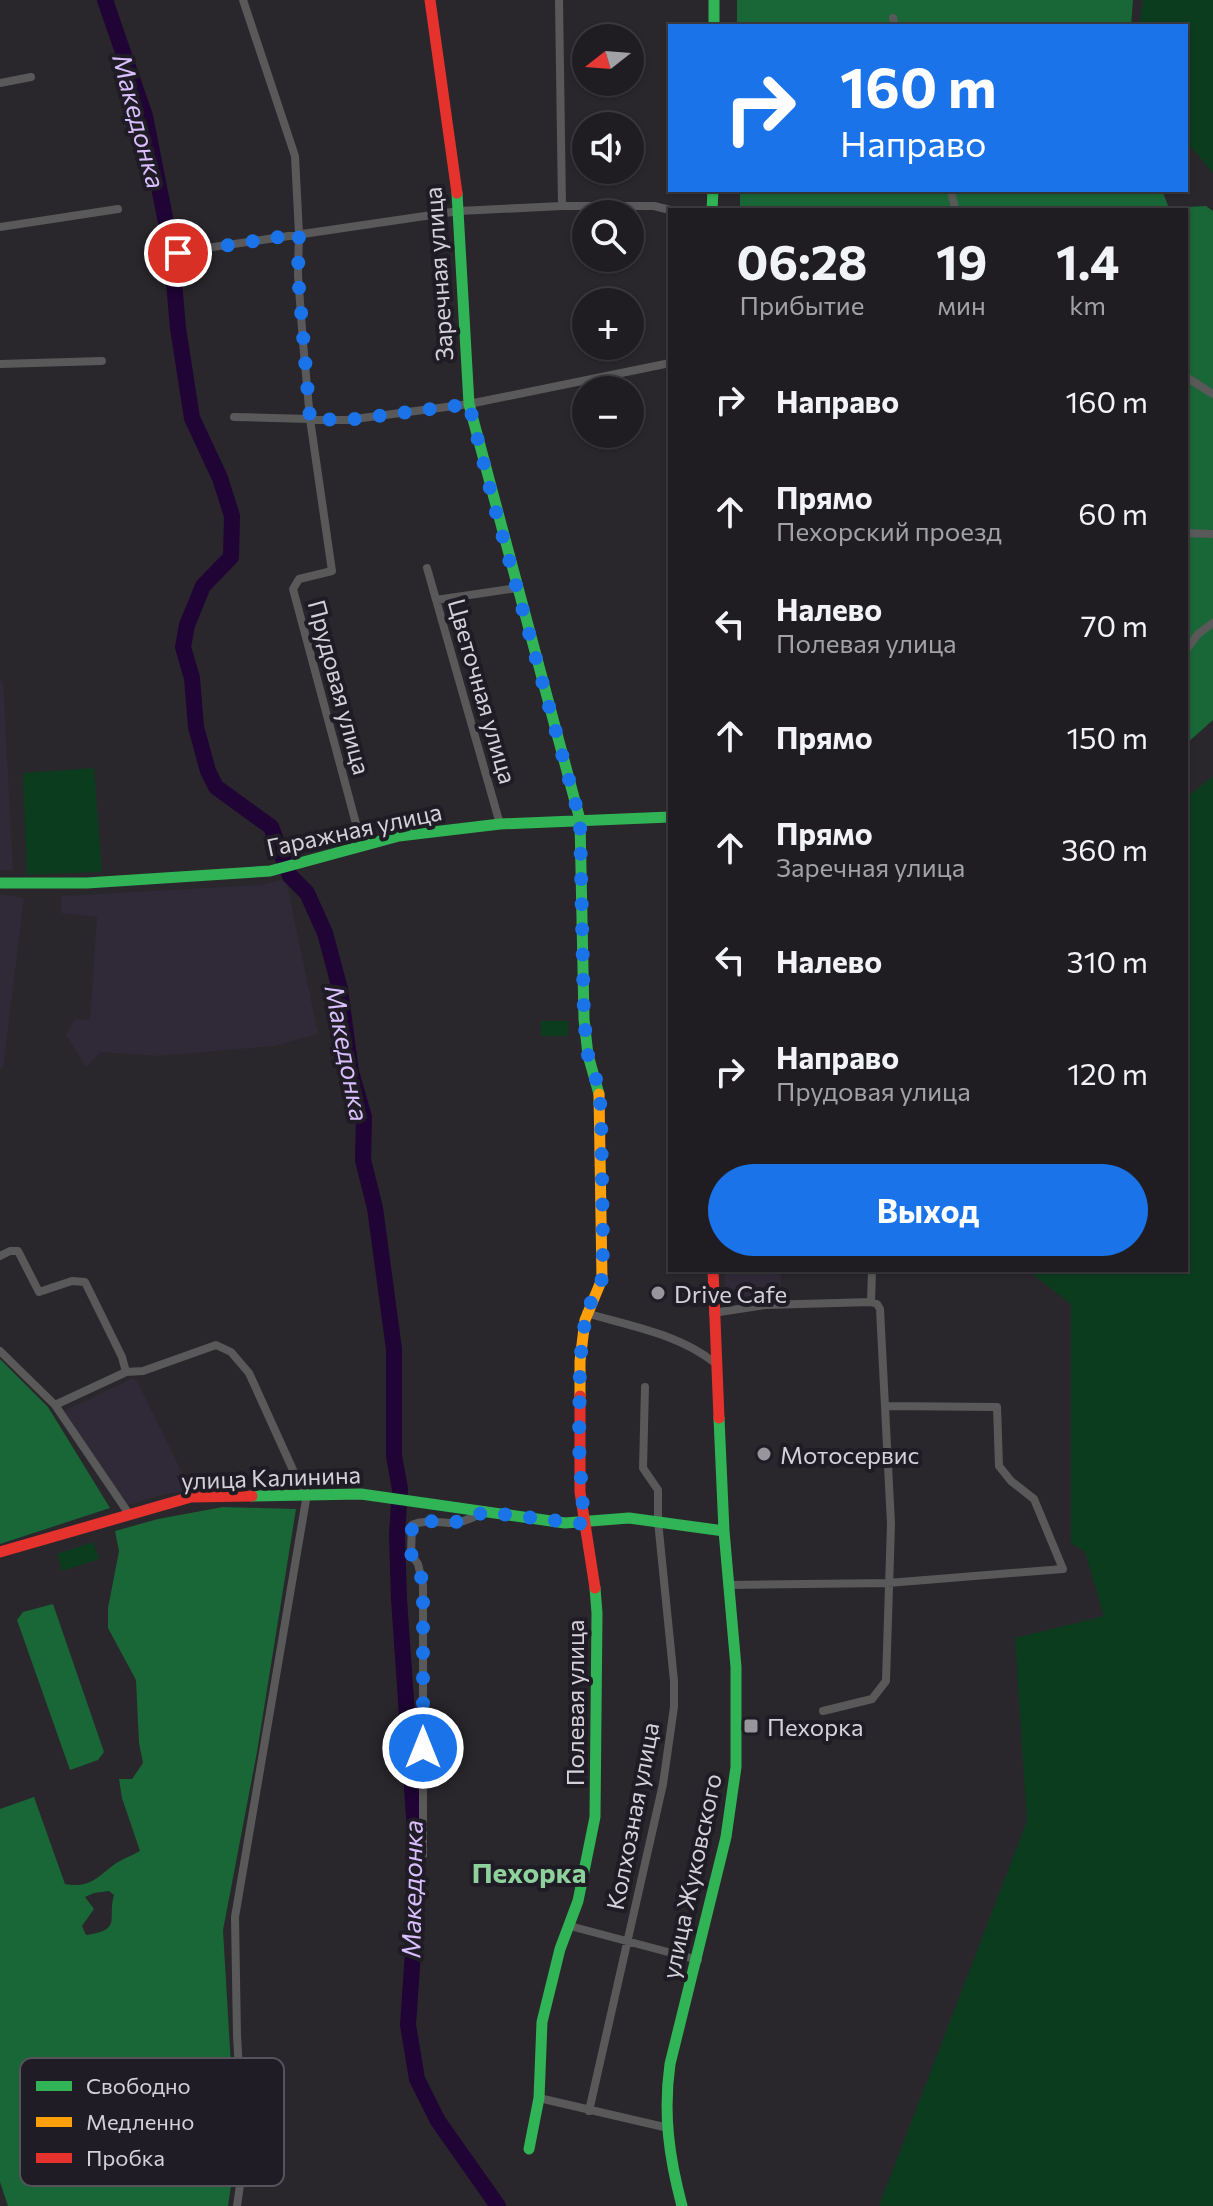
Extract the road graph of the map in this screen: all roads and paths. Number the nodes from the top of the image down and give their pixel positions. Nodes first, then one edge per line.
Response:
1 (243, 0) edge
2 (430, 0) edge
3 (438, 0) edge
4 (559, 0) edge
5 (714, 0) edge
6 (431, 14) junction
7 (714, 24) edge
8 (31, 77) dead end
9 (0, 83) edge
10 (562, 206) junction
11 (118, 209) dead end
12 (668, 210) edge
13 (459, 211) junction
14 (0, 227) edge
15 (299, 234) junction
16 (166, 254) dead end
17 (102, 361) dead end
18 (668, 363) edge
19 (0, 364) edge
20 (1188, 378) edge
21 (1213, 394) edge
22 (469, 404) junction
23 (234, 417) dead end
24 (310, 419) junction
25 (1188, 533) edge
26 (1213, 534) edge
27 (427, 568) dead end
28 (517, 588) junction
29 (436, 600) junction
30 (1213, 623) edge
31 (1188, 647) edge
32 (668, 817) edge
33 (580, 820) junction
34 (500, 824) junction
35 (362, 846) junction
36 (0, 883) edge
37 (0, 1256) edge
38 (713, 1272) edge
39 (872, 1272) edge
40 (871, 1302) junction
41 (586, 1313) junction
42 (713, 1313) junction
43 (0, 1351) edge
44 (715, 1363) junction
45 (126, 1372) junction
46 (645, 1387) dead end
47 (55, 1405) junction
48 (886, 1406) junction
49 (307, 1494) junction
50 (485, 1512) junction
51 (129, 1514) junction
52 (658, 1521) junction
53 (584, 1524) junction
54 (724, 1531) junction
55 (0, 1552) edge
56 (888, 1583) junction
57 (730, 1585) junction
58 (823, 1711) dead end
59 (423, 1855) dead end
60 (570, 1926) junction
61 (627, 1943) junction
62 (698, 1960) junction
63 (238, 2058) edge
64 (539, 2098) junction
65 (589, 2111) junction
66 (664, 2127) junction
67 (529, 2149) dead end
68 (240, 2186) edge
69 (681, 2204) edge
70 (237, 2206) edge

1 - 15 street, Прудовая улица
2 - 6 street, Заречная улица
3 - 6 street
4 - 10 street
5 - 7 street
6 - 13 street, Заречная улица
8 - 9 street
10 - 12 street
10 - 13 street
11 - 14 street
13 - 15 street
13 - 22 street, Заречная улица
15 - 16 street
15 - 24 street, Прудовая улица
17 - 19 street
18 - 22 street
20 - 21 street
22 - 24 street
22 - 28 street, Заречная улица
23 - 24 street
24 - 35 street, Прудовая улица
25 - 26 street
27 - 29 street, Цветочная улица
28 - 29 street
28 - 33 street, Заречная улица
29 - 34 street, Цветочная улица
30 - 31 street
32 - 33 street, Гаражная улица
33 - 34 street, Гаражная улица
33 - 41 street, Заречная улица
34 - 35 street, Гаражная улица
35 - 36 street, Гаражная улица
37 - 45 street
38 - 42 street, улица Жуковского
39 - 40 street
40 - 42 street
40 - 48 street
41 - 44 street
41 - 53 street, Полевая улица
42 - 44 street, улица Жуковского
43 - 47 street
44 - 54 street, улица Жуковского
45 - 47 street
45 - 49 street
46 - 52 street, Колхозная улица
47 - 51 street
48 - 56 street
48 - 56 street
49 - 50 street, улица Калинина
49 - 51 street, улица Калинина
49 - 63 street
50 - 53 street, улица Калинина
50 - 59 street
51 - 55 street, улица Калинина
52 - 53 street, улица Калинина
52 - 54 street, улица Калинина
52 - 61 street, Колхозная улица
53 - 60 street, Полевая улица
54 - 57 street, улица Жуковского
56 - 57 street
56 - 58 street
57 - 62 street, улица Жуковского
60 - 61 street
60 - 64 street, Полевая улица
61 - 62 street
61 - 65 street, Колхозная улица
62 - 66 street, улица Жуковского
64 - 65 street
64 - 67 street, Полевая улица
65 - 66 street
66 - 69 street, улица Жуковского
68 - 70 street

